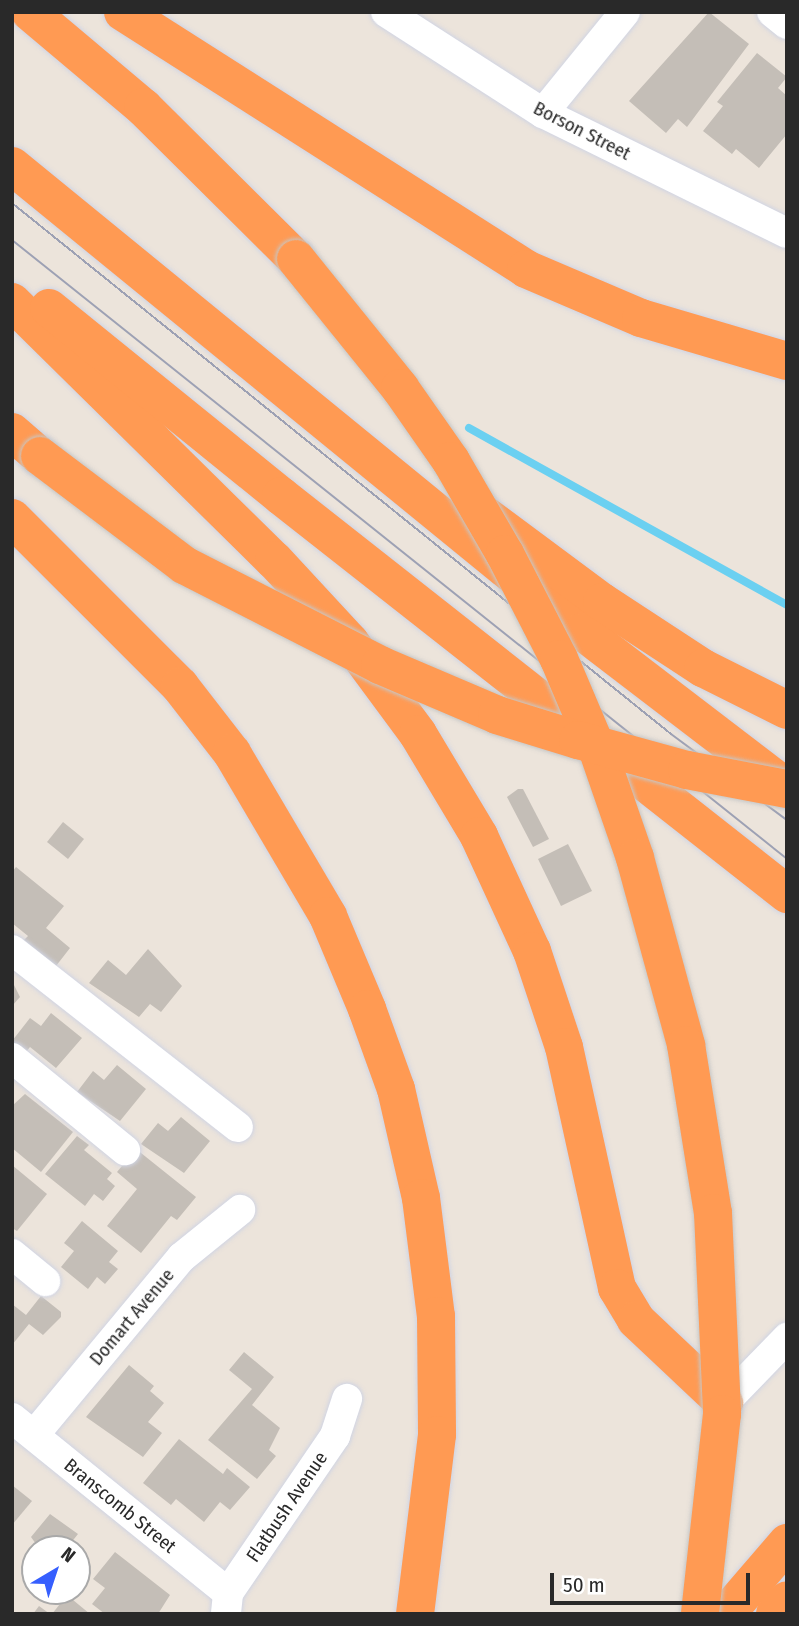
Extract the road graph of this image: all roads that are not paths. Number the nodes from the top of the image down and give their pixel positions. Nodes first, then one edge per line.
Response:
1 (30, 12) edge
2 (123, 12) edge
3 (386, 12) edge
4 (625, 12) edge
5 (772, 12) edge
6 (787, 24) edge
7 (543, 113) junction
8 (12, 166) edge
9 (787, 233) edge
10 (12, 278) edge
11 (12, 302) edge
12 (787, 361) edge
13 (26, 444) edge
14 (12, 519) edge
15 (787, 710) edge
16 (787, 789) edge
17 (787, 894) edge
18 (12, 950) edge
19 (12, 1058) edge
20 (238, 1127) dead end
21 (125, 1150) dead end
22 (240, 1210) dead end
23 (12, 1254) edge
24 (45, 1281) dead end
25 (787, 1338) edge
26 (347, 1399) dead end
27 (724, 1403) joint
28 (23, 1426) edge
29 (787, 1543) edge
30 (787, 1600) edge
31 (227, 1604) edge
32 (415, 1614) edge
33 (700, 1614) edge
34 (726, 1614) edge
35 (775, 1614) edge

1 - 33 highway, bridge
2 - 12 highway
3 - 7 street, Borson Street
4 - 7 street
5 - 6 street
7 - 9 street, Borson Street
8 - 15 highway
8 - 16 highway
10 - 17 highway
11 - 27 highway
13 - 16 highway, bridge
14 - 32 highway
18 - 20 street
19 - 21 street
22 - 28 street, Domart Avenue
23 - 24 street
25 - 27 street
26 - 31 street, Flatbush Avenue
28 - 31 street, Branscomb Street
29 - 34 highway
30 - 35 highway

